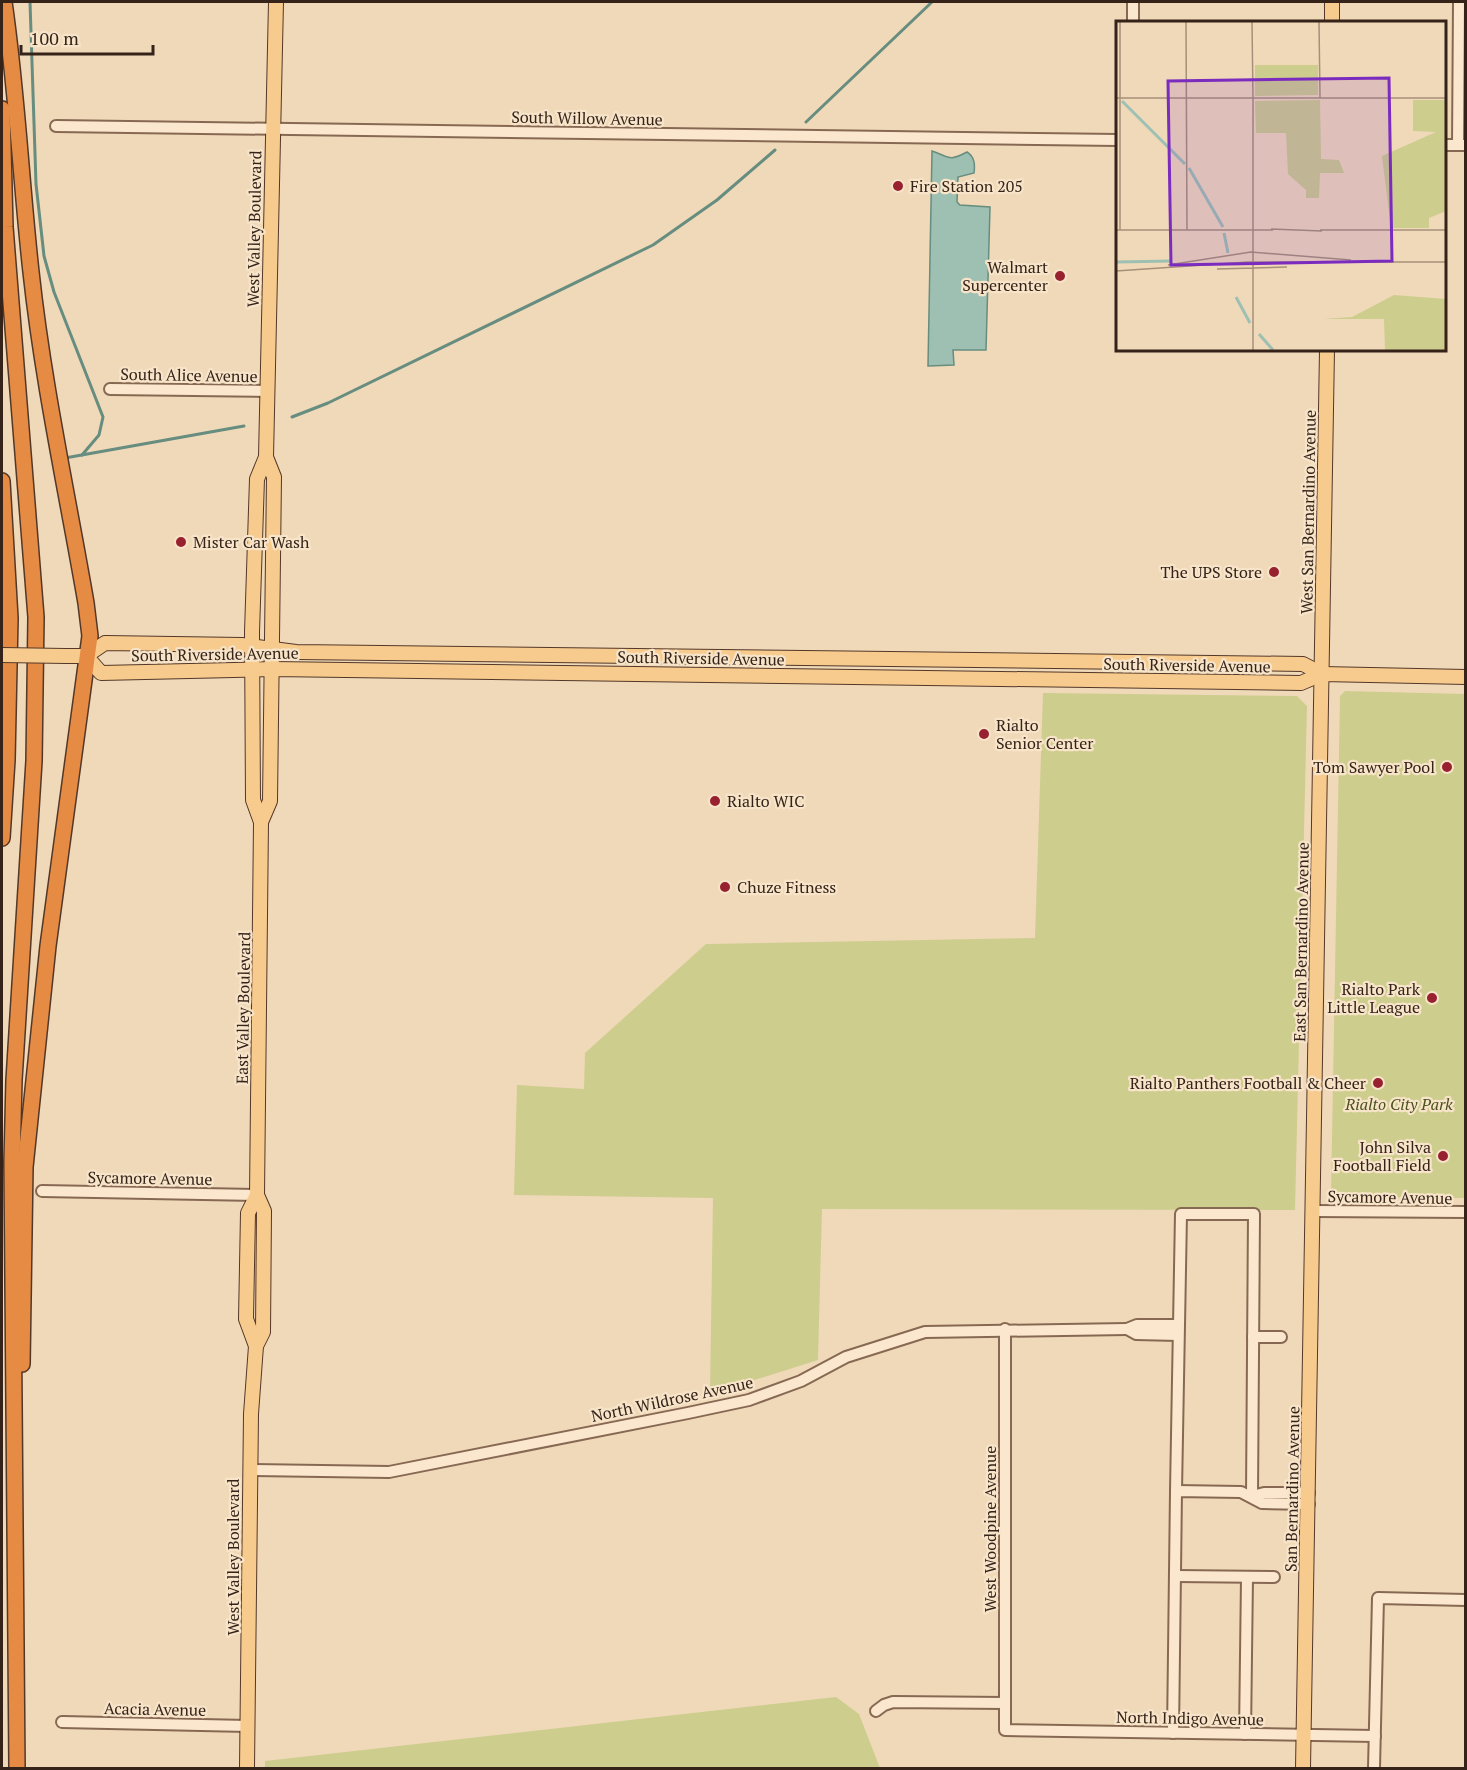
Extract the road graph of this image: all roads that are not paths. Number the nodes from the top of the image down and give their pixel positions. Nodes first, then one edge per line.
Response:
1 (4, 2) edge
2 (276, 2) edge
3 (1133, 2) edge
4 (1332, 2) edge
5 (1459, 2) edge
6 (1133, 21) edge
7 (1332, 21) edge
8 (2, 109) edge
9 (56, 126) dead end
10 (273, 130) junction
11 (1116, 140) edge
12 (1446, 145) edge
13 (1462, 145) edge
14 (1327, 351) edge
15 (110, 389) dead end
16 (267, 391) junction
17 (266, 457) junction
18 (2, 482) edge
19 (253, 647) junction
20 (2, 655) edge
21 (86, 656) junction
22 (803, 657) junction
23 (273, 660) junction
24 (253, 665) junction
25 (1322, 674) junction
26 (744, 676) junction
27 (1466, 677) edge
28 (261, 822) junction
29 (2, 838) edge
30 (42, 1191) dead end
31 (257, 1195) junction
32 (1314, 1211) junction
33 (1466, 1212) edge
34 (1005, 1329) junction
35 (1178, 1330) junction
36 (1253, 1337) junction
37 (1281, 1337) dead end
38 (13, 1441) junction
39 (250, 1470) junction
40 (1176, 1491) junction
41 (1252, 1496) junction
42 (1309, 1499) junction
43 (1176, 1576) junction
44 (1247, 1576) junction
45 (1274, 1576) dead end
46 (1466, 1600) edge
47 (1005, 1703) junction
48 (876, 1711) dead end
49 (62, 1722) dead end
50 (248, 1726) junction
51 (1005, 1730) joint
52 (1173, 1733) junction
53 (1245, 1734) junction
54 (1303, 1735) junction
55 (1375, 1736) junction
56 (17, 1768) edge
57 (247, 1768) edge
58 (1303, 1768) edge
59 (1374, 1768) edge

1 - 21 highway
2 - 10 main road, West Valley Boulevard
3 - 6 street
4 - 7 main road
5 - 13 street
8 - 38 highway
9 - 10 street, South Willow Avenue
10 - 11 street, South Willow Avenue
10 - 16 main road, West Valley Boulevard
12 - 13 street
14 - 25 main road, West San Bernardino Avenue
15 - 16 street, South Alice Avenue
16 - 17 main road, West Valley Boulevard
17 - 19 main road, West Valley Boulevard
17 - 23 main road, West Valley Boulevard
18 - 29 highway
19 - 21 main road, South Riverside Avenue
19 - 23 main road, South Riverside Avenue
19 - 24 main road, West Valley Boulevard
20 - 21 main road, South Riverside Avenue, bridge
21 - 24 main road, South Riverside Avenue
21 - 38 highway
22 - 23 main road, South Riverside Avenue
22 - 25 main road, South Riverside Avenue
22 - 26 main road
23 - 24 main road, South Riverside Avenue
23 - 26 main road, South Riverside Avenue
23 - 28 main road, East Valley Boulevard
24 - 28 main road, East Valley Boulevard
25 - 26 main road, South Riverside Avenue
25 - 27 main road, South Riverside Avenue
25 - 32 main road, East San Bernardino Avenue
28 - 31 main road, East Valley Boulevard
30 - 31 street, Sycamore Avenue
31 - 39 main road, West Valley Boulevard
32 - 33 street, Sycamore Avenue
32 - 42 main road, San Bernardino Avenue
34 - 35 street, North Wildrose Avenue
34 - 39 street, North Wildrose Avenue
34 - 47 street, West Woodpine Avenue
35 - 36 street
35 - 40 street
36 - 37 street
36 - 41 street
38 - 56 highway
39 - 50 main road, West Valley Boulevard
40 - 41 street
40 - 43 street
41 - 42 street
42 - 54 main road, San Bernardino Avenue
43 - 44 street
43 - 52 street
44 - 45 street
44 - 53 street
46 - 55 street
47 - 48 street
47 - 51 street, West Woodpine Avenue
49 - 50 street, Acacia Avenue
50 - 57 main road, West Valley Boulevard
51 - 52 street, North Indigo Avenue
52 - 53 street, North Indigo Avenue
53 - 54 street, North Indigo Avenue
54 - 55 street, North Indigo Avenue
54 - 58 main road, San Bernardino Avenue
55 - 59 street

